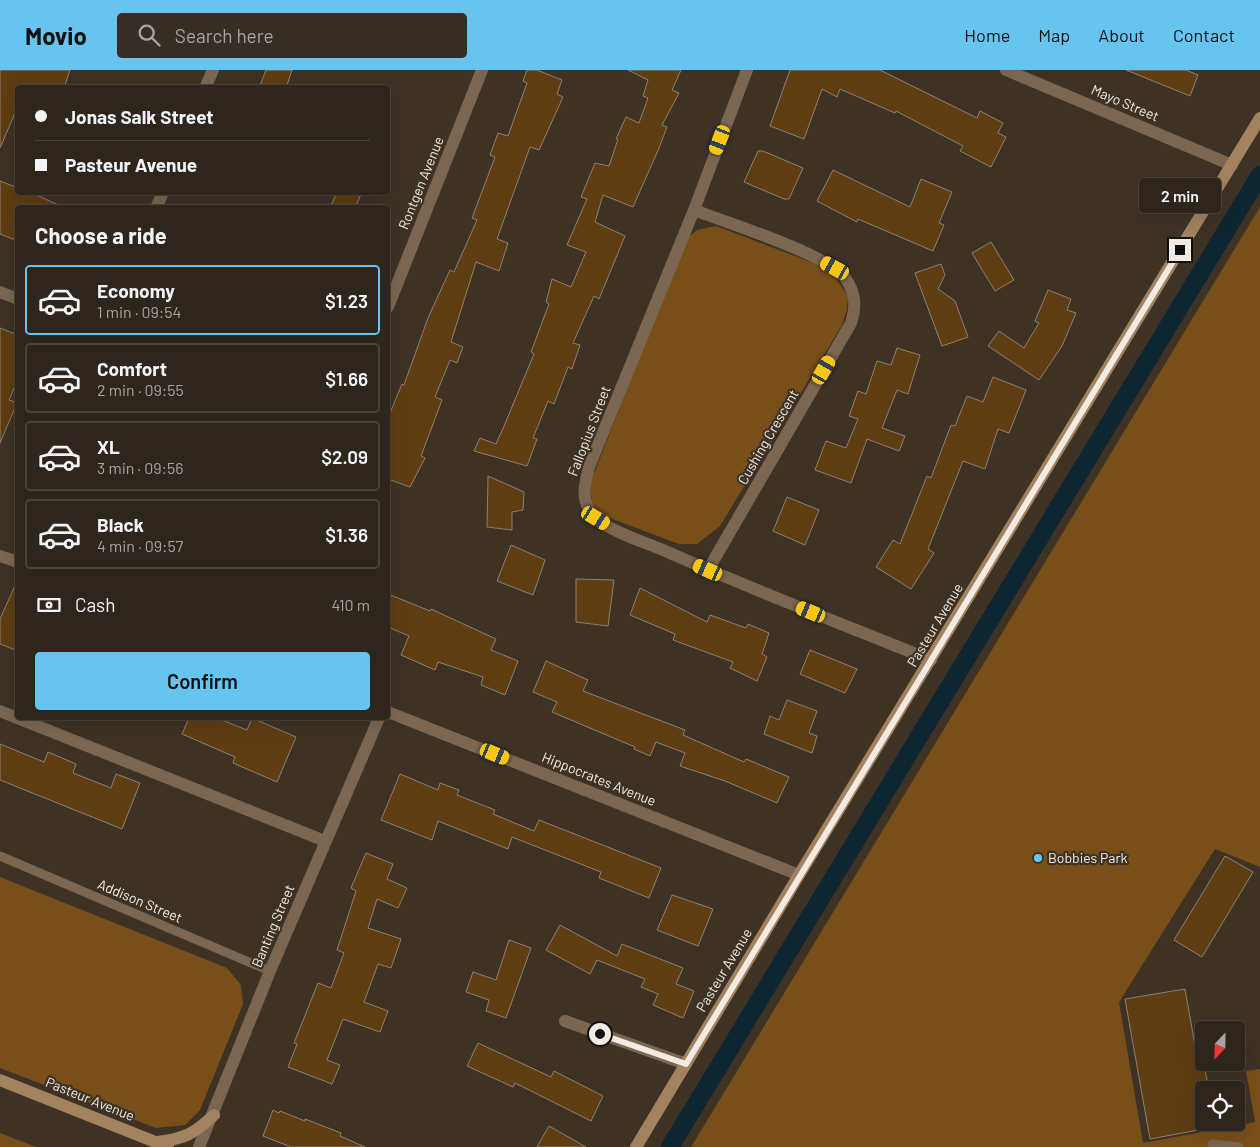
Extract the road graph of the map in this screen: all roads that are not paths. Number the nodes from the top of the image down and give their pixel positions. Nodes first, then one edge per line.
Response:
1 (213, 70) edge
2 (482, 70) edge
3 (747, 70) edge
4 (1006, 70) edge
5 (207, 85) edge
6 (1260, 118) edge
7 (1232, 164) junction
8 (694, 210) junction
9 (0, 292) edge
10 (15, 298) edge
11 (390, 302) edge
12 (0, 556) edge
13 (15, 561) edge
14 (708, 570) junction
15 (931, 660) junction
16 (0, 711) edge
17 (390, 713) edge
18 (15, 717) edge
19 (22, 720) edge
20 (378, 720) edge
21 (325, 841) junction
22 (0, 856) edge
23 (799, 875) junction
24 (270, 971) junction
25 (565, 1022) dead end
26 (686, 1064) junction
27 (0, 1080) edge
28 (214, 1115) junction
29 (1212, 1144) dead end
30 (162, 1145) edge
31 (199, 1147) edge
32 (636, 1147) edge
33 (1239, 1147) edge

1 - 5 street
2 - 11 street, Rontgen Avenue
3 - 8 street, Fallopius Street
4 - 7 street, Mayo Street
6 - 7 street, Pasteur Avenue
7 - 15 street, Pasteur Avenue
8 - 14 street, Fallopius Street
8 - 14 street, Cushing Crescent
9 - 10 street
12 - 13 street
14 - 15 street, Fallopius Street
15 - 23 street, Pasteur Avenue
16 - 18 street
17 - 23 street, Hippocrates Avenue
19 - 21 street
20 - 21 street, Banting Street
21 - 24 street, Banting Street
22 - 24 lane, Addison Street
23 - 26 street, Pasteur Avenue
24 - 28 street, Banting Street
25 - 26 street
26 - 32 street, Pasteur Avenue
27 - 30 street, Pasteur Avenue
28 - 30 street
28 - 31 street, Banting Street
29 - 33 lane

